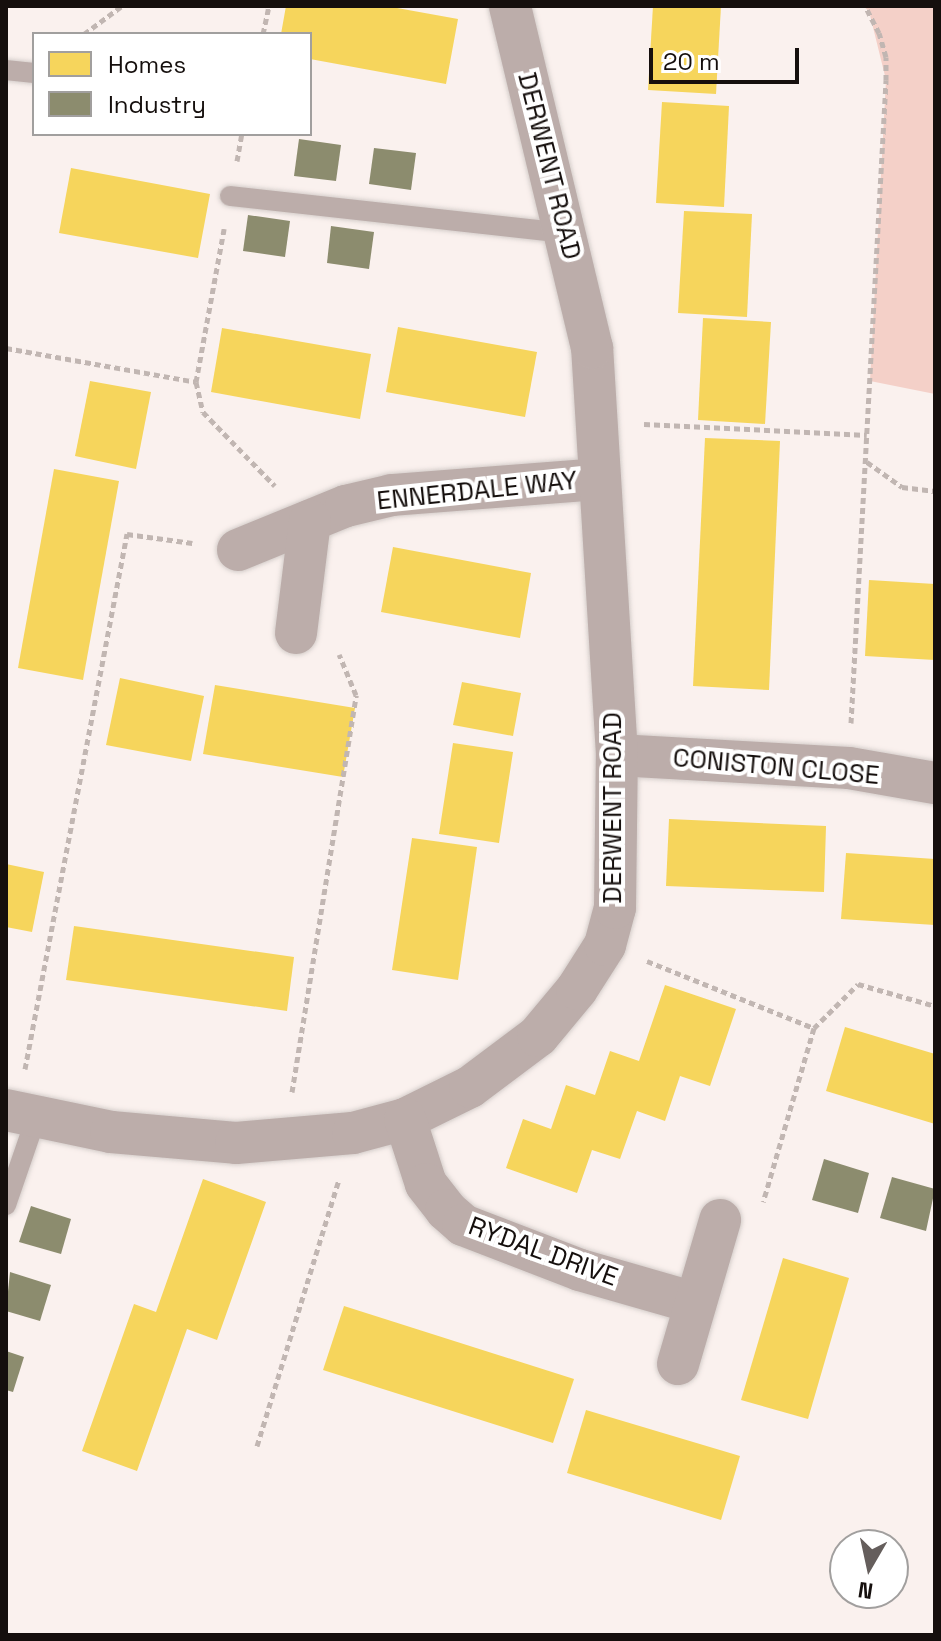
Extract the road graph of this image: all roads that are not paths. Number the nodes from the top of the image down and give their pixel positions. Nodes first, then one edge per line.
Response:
1 (510, 6) edge
2 (6, 70) edge
3 (32, 73) edge
4 (230, 196) road end
5 (564, 233) junction
6 (599, 479) junction
7 (310, 521) junction
8 (238, 550) road end
9 (296, 633) road end
10 (617, 755) junction
11 (935, 783) edge
12 (19, 1113) edge
13 (405, 1119) junction
14 (6, 1205) edge
15 (720, 1220) road end
16 (695, 1303) junction
17 (678, 1364) dead end

1 - 5 street, DERWENT ROAD
2 - 3 lane
4 - 5 lane
5 - 6 street, DERWENT ROAD
6 - 7 street, ENNERDALE WAY
6 - 10 street, DERWENT ROAD
7 - 8 street, ENNERDALE WAY
7 - 9 street
10 - 11 street, CONISTON CLOSE
10 - 13 street, DERWENT ROAD
12 - 13 street, DERWENT ROAD
12 - 14 lane
13 - 16 street, RYDAL DRIVE
15 - 16 street
16 - 17 street

